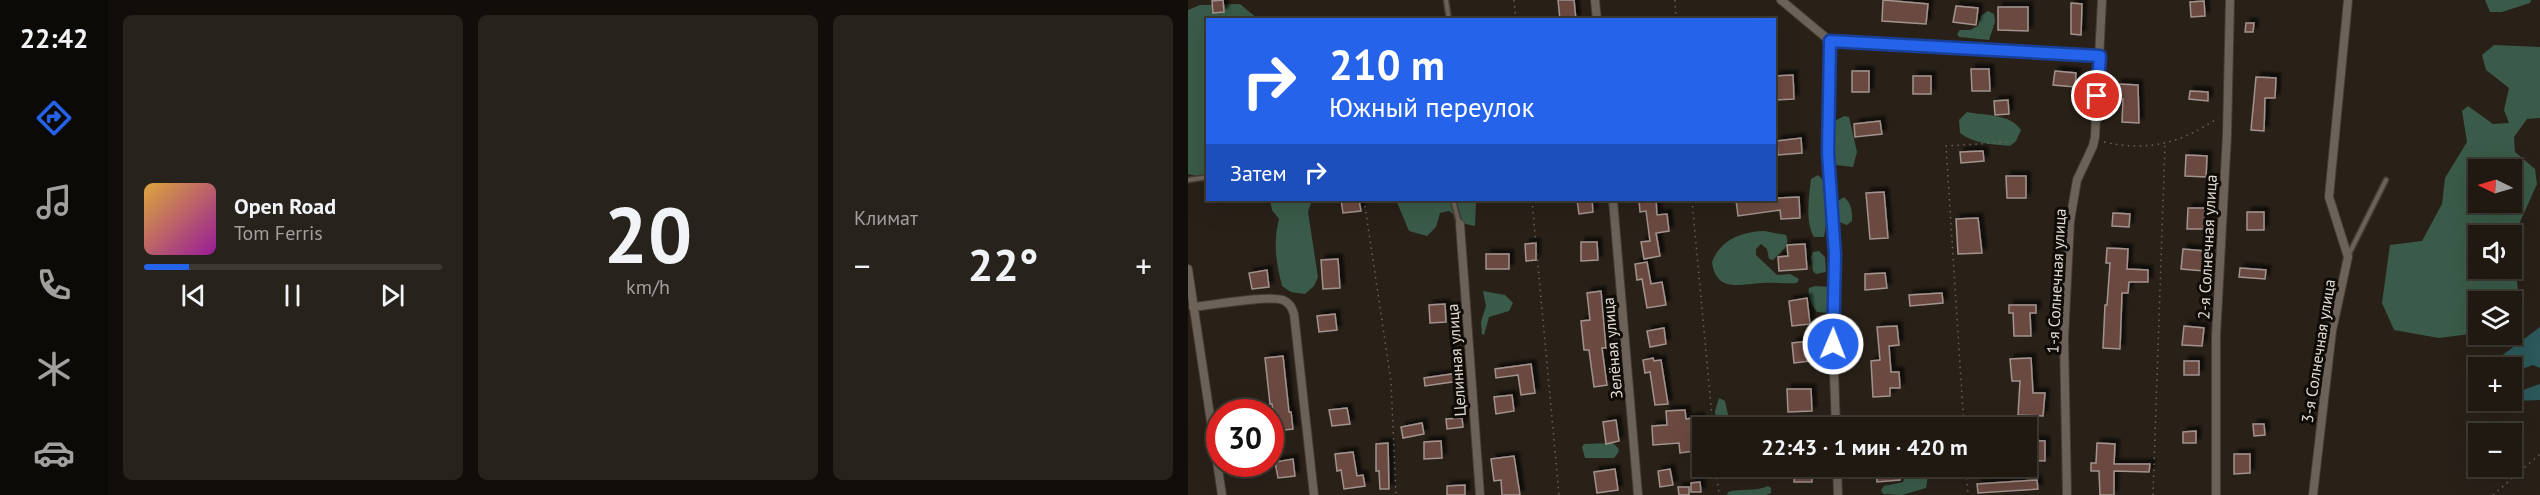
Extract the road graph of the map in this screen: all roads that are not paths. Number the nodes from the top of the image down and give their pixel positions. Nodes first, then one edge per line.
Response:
1 (1446, 0) edge
2 (1595, 0) edge
3 (1781, 0) edge
4 (2102, 0) edge
5 (2230, 0) edge
6 (2348, 0) edge
7 (1449, 18) edge
8 (1597, 18) edge
9 (1830, 41) junction
10 (2100, 56) junction
11 (1206, 177) edge
12 (1188, 180) edge
13 (2386, 180) dead end
14 (1454, 201) edge
15 (1613, 201) edge
16 (1460, 224) joint
17 (2348, 257) junction
18 (1188, 269) edge
19 (1194, 307) junction
20 (1836, 417) edge
21 (1837, 477) edge
22 (1222, 495) edge
23 (1314, 495) edge
24 (1480, 495) edge
25 (1638, 495) edge
26 (1838, 495) edge
27 (2067, 495) edge
28 (2216, 495) edge
29 (2313, 495) edge

1 - 7 lane
2 - 8 street
3 - 9 street
4 - 10 street, 1-я Солнечная улица
5 - 28 street, 2-я Солнечная улица
6 - 17 street, 3-я Солнечная улица
9 - 10 street
9 - 20 street
10 - 27 street, 1-я Солнечная улица
11 - 12 lane
13 - 17 lane
14 - 16 lane
15 - 25 street, Зелёная улица
16 - 24 street, Целинная улица
17 - 29 street, 3-я Солнечная улица
18 - 19 street
19 - 22 street
19 - 23 street
21 - 26 street

